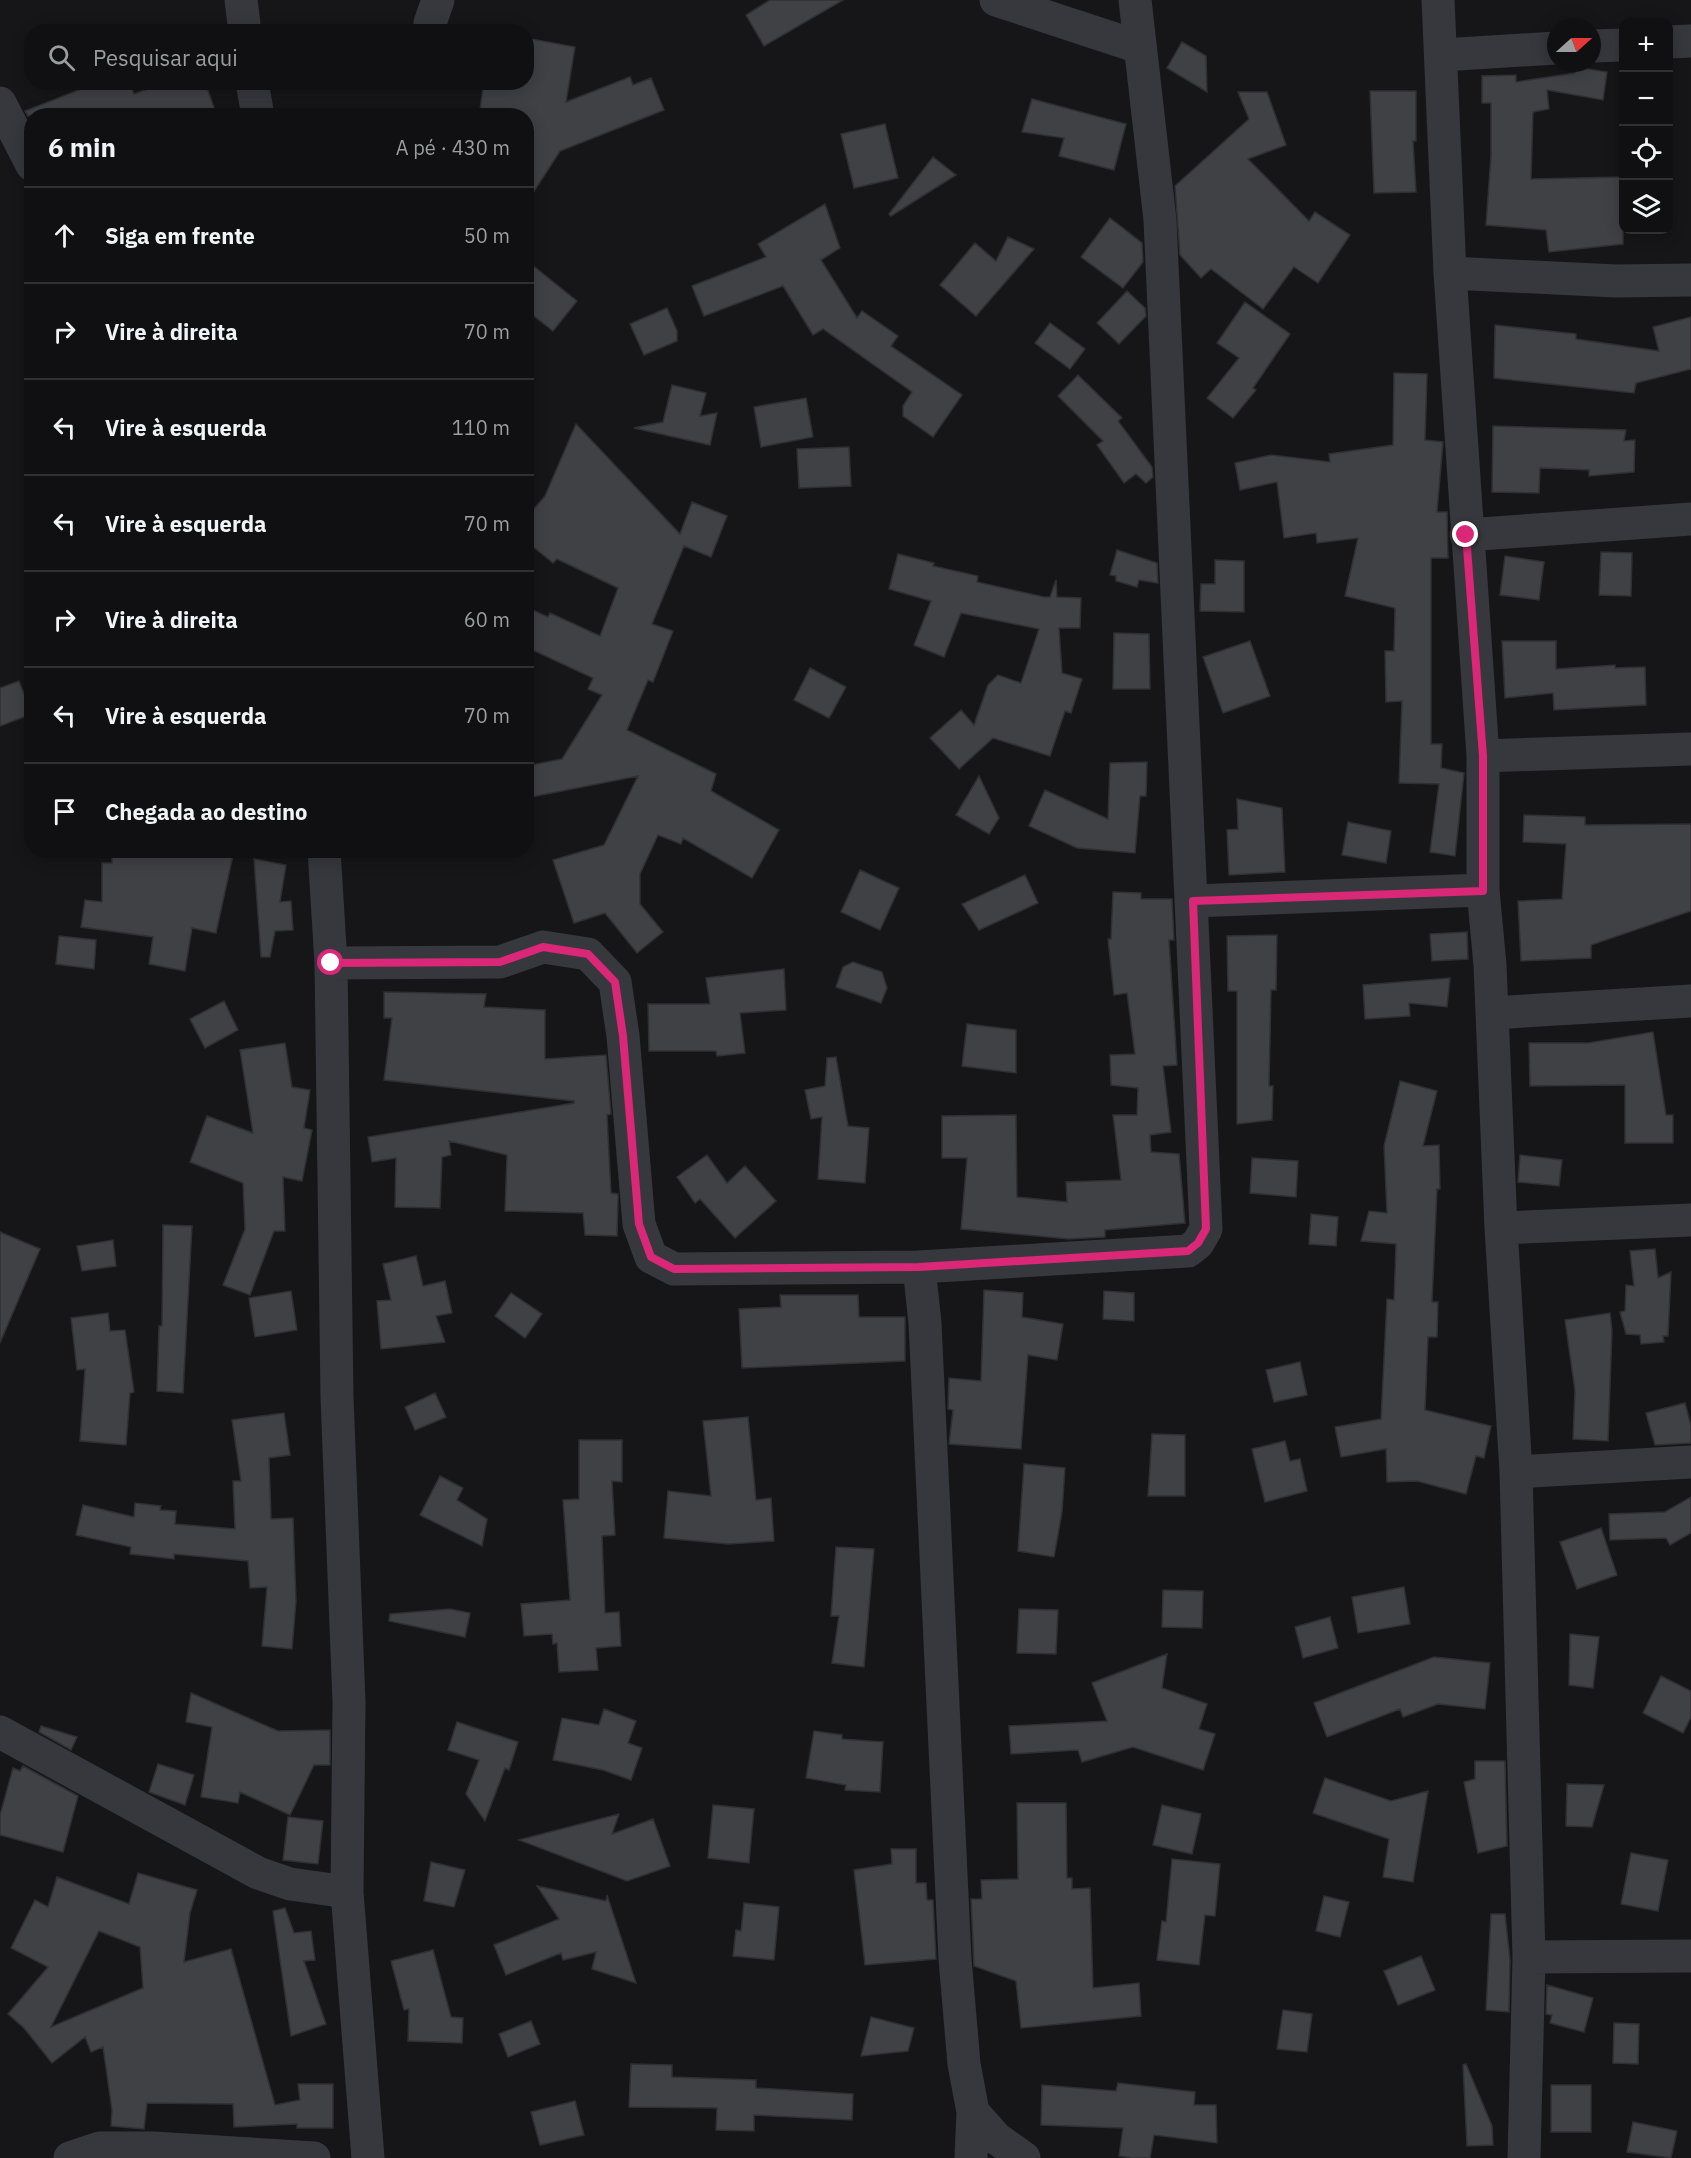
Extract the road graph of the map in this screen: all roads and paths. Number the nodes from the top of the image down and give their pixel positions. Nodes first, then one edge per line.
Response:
1 (241, 0) edge
2 (996, 0) edge
3 (1135, 0) edge
4 (1438, 0) edge
5 (244, 24) edge
6 (1691, 41) edge
7 (1673, 42) edge
8 (1619, 45) edge
9 (1601, 46) edge
10 (1139, 47) junction
11 (1547, 49) edge
12 (1442, 55) junction
13 (253, 90) edge
14 (0, 103) edge
15 (257, 108) edge
16 (24, 150) edge
17 (1450, 273) junction
18 (1691, 280) edge
19 (1691, 519) edge
20 (1466, 535) junction
21 (1691, 749) edge
22 (1483, 756) junction
23 (324, 858) edge
24 (1483, 891) junction
25 (1193, 901) junction
26 (331, 963) junction
27 (1691, 1001) edge
28 (1492, 1013) junction
29 (1691, 1220) edge
30 (1501, 1228) junction
31 (919, 1267) junction
32 (1691, 1462) edge
33 (1516, 1472) junction
34 (3, 1743) edge
35 (347, 1892) junction
36 (1691, 1956) edge
37 (1528, 1957) junction
38 (973, 2112) junction
39 (70, 2158) edge
40 (314, 2158) edge
41 (368, 2158) edge
42 (971, 2158) edge
43 (1024, 2158) edge
44 (1524, 2158) edge

1 - 5 street
2 - 10 street
3 - 10 street
4 - 12 street
6 - 7 street
8 - 9 street
10 - 25 street
11 - 12 street
12 - 17 street
13 - 15 street
14 - 16 street
17 - 18 street
17 - 20 street
19 - 20 street
20 - 22 street
21 - 22 street
22 - 24 street
23 - 26 street
24 - 25 street
24 - 28 street
25 - 31 street
26 - 31 street
26 - 35 street
27 - 28 street
28 - 30 street
29 - 30 street
30 - 33 street
31 - 38 street
32 - 33 street
33 - 37 street
34 - 35 street
35 - 41 street
36 - 37 street
37 - 44 street
38 - 42 street
38 - 43 street
39 - 40 street

